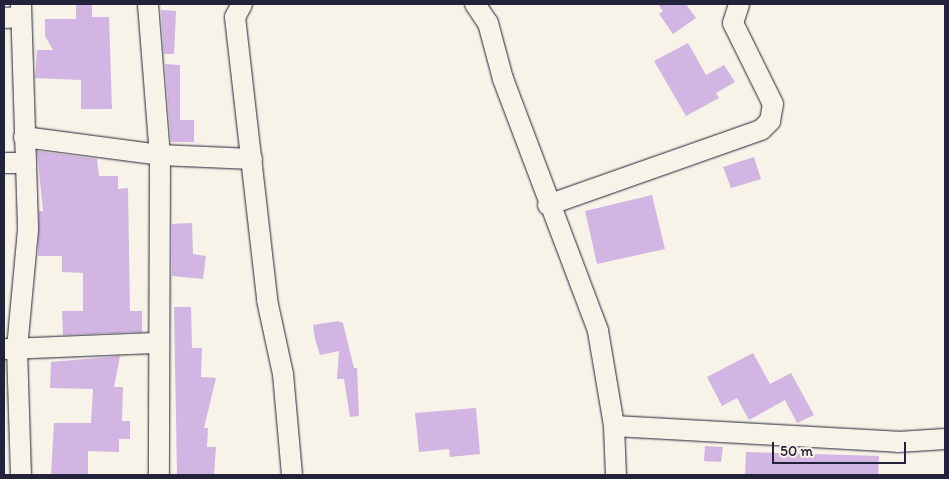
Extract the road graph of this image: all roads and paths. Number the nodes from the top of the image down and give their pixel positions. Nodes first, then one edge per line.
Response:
1 (148, 4) edge
2 (242, 4) edge
3 (475, 4) edge
4 (733, 6) edge
5 (15, 13) edge
6 (24, 137) junction
7 (160, 155) junction
8 (252, 159) junction
9 (4, 163) edge
10 (25, 163) junction
11 (548, 205) junction
12 (157, 343) junction
13 (10, 349) edge
14 (614, 426) junction
15 (945, 439) edge
16 (21, 475) edge
17 (159, 475) edge
18 (292, 475) edge
19 (616, 475) edge

1 - 7 street
2 - 8 street
3 - 11 street
4 - 11 street
5 - 6 street
6 - 7 street
6 - 10 street
7 - 8 street
7 - 12 street
8 - 18 street
9 - 10 street
10 - 13 street
11 - 14 street
12 - 13 street
12 - 17 street
13 - 16 street
14 - 15 street
14 - 19 street

